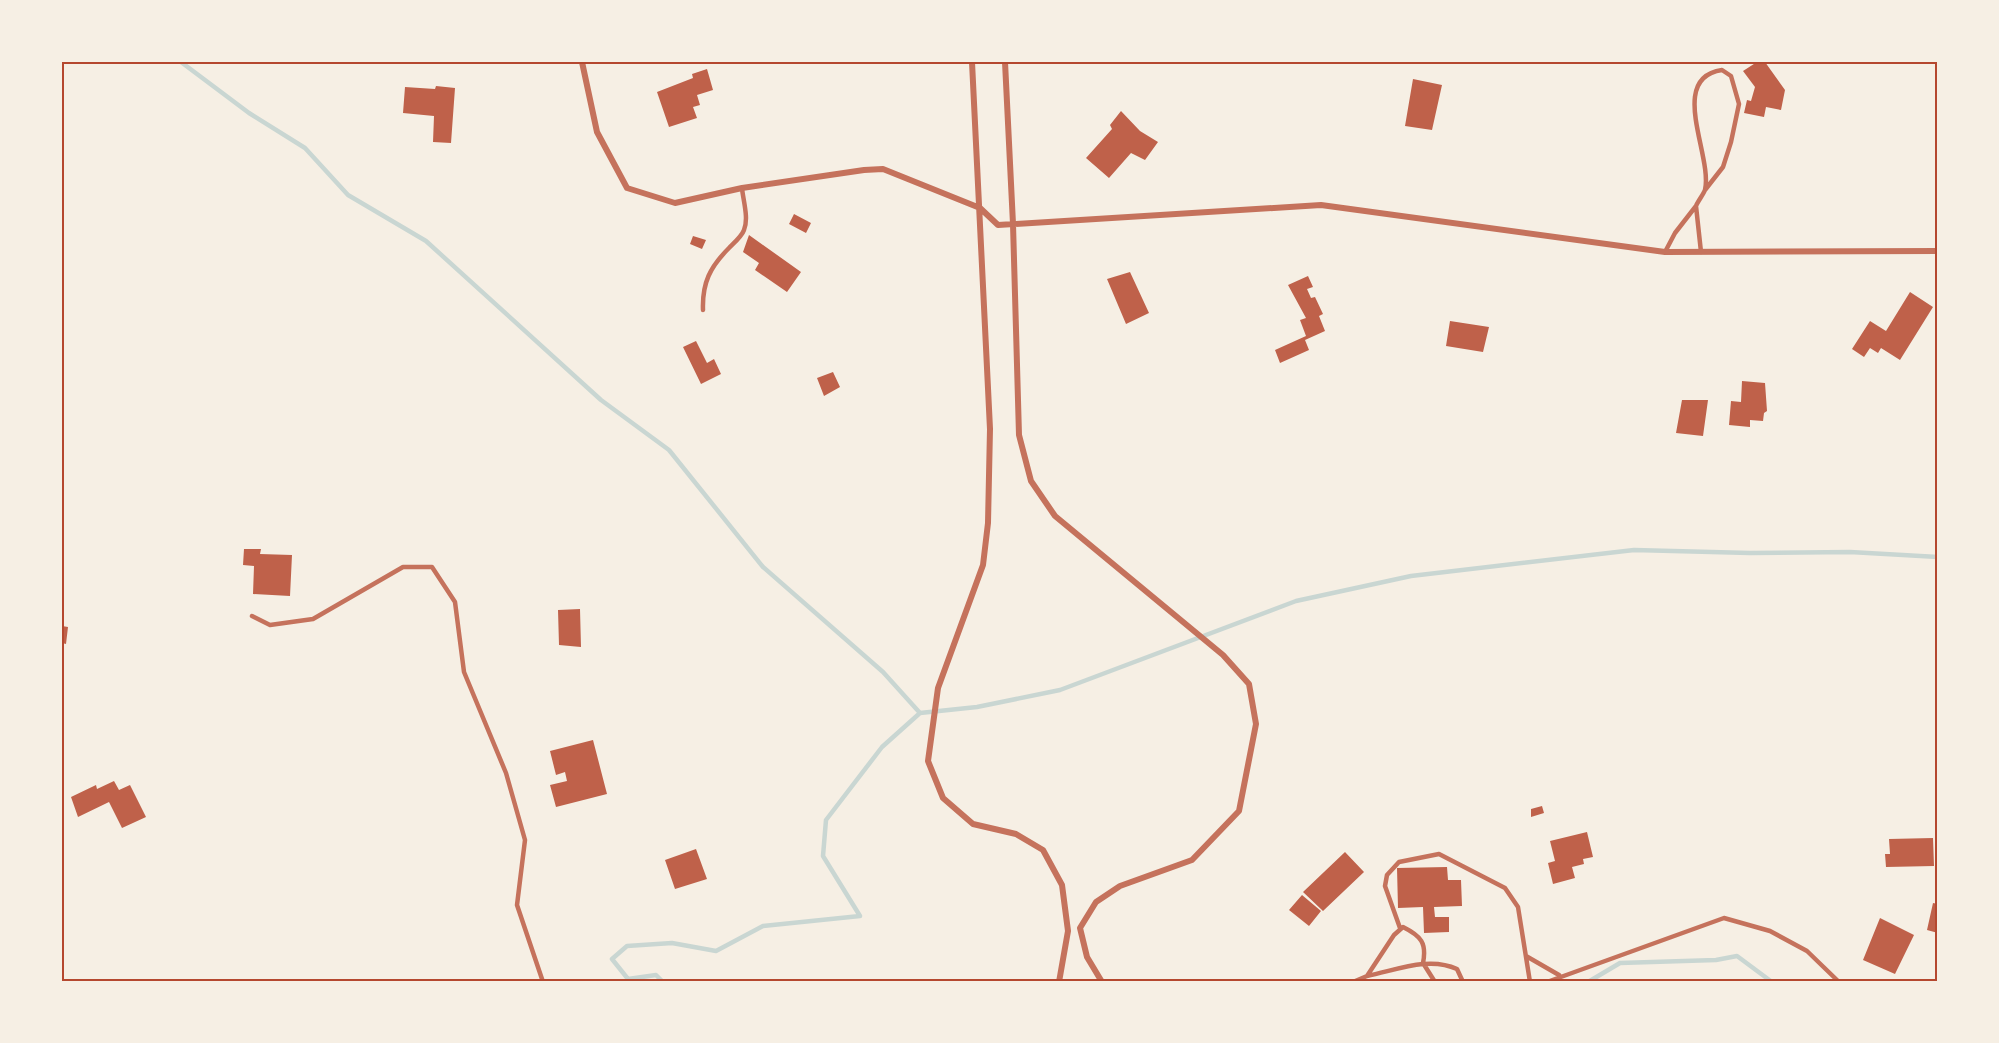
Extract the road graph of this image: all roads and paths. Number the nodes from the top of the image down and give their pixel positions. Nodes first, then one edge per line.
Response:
1 (582, 62) edge
2 (972, 62) edge
3 (1005, 62) edge
4 (742, 188) junction
5 (1705, 190) junction
6 (1696, 206) junction
7 (980, 208) junction
8 (1013, 224) junction
9 (1665, 252) junction
10 (1701, 252) junction
11 (1938, 252) edge
12 (703, 310) dead end
13 (252, 616) dead end
14 (1400, 928) junction
15 (1526, 956) junction
16 (1423, 963) junction
17 (1559, 975) junction
18 (1367, 976) junction
19 (543, 981) edge
20 (1059, 981) edge
21 (1102, 981) edge
22 (1353, 981) edge
23 (1435, 981) edge
24 (1463, 981) edge
25 (1530, 981) edge
26 (1546, 981) edge
27 (1839, 981) edge

1 - 4 street
2 - 7 street
3 - 8 street
4 - 7 street
4 - 12 lane
5 - 5 lane
5 - 6 lane
6 - 9 lane
6 - 10 lane
7 - 8 street
7 - 20 street
8 - 9 street
8 - 21 street
9 - 10 street
10 - 11 street
13 - 19 lane
14 - 15 lane
14 - 16 lane
14 - 18 lane
15 - 17 lane
15 - 25 lane
16 - 18 lane
16 - 23 lane
16 - 24 lane
17 - 26 lane
17 - 27 lane
18 - 22 lane

